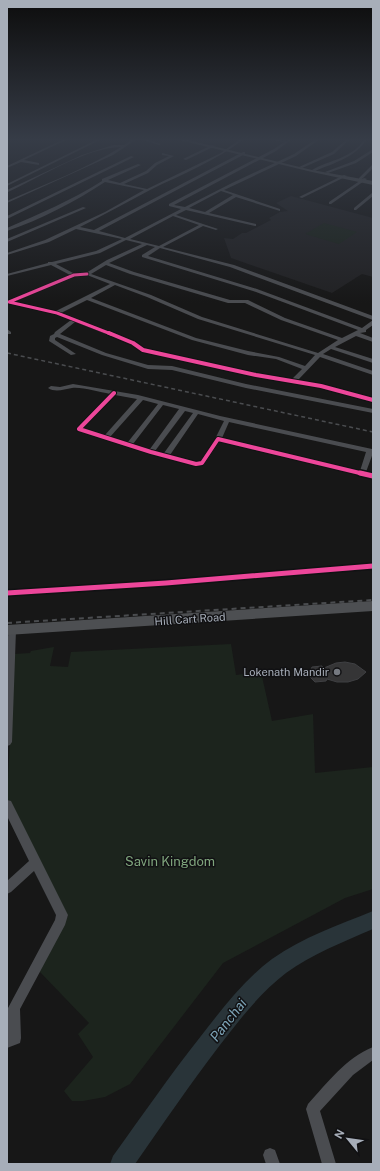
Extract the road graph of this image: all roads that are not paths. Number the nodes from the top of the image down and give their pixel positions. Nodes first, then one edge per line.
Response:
1 (26, 194) edge
2 (58, 194) edge
3 (81, 194) edge
4 (140, 194) edge
5 (167, 194) edge
6 (192, 194) edge
7 (214, 194) edge
8 (232, 194) edge
9 (306, 194) edge
10 (343, 194) edge
11 (373, 194) edge
12 (236, 195) junction
13 (301, 196) dead end
14 (50, 198) junction
15 (56, 199) dead end
16 (62, 200) dead end
17 (7, 202) edge
18 (67, 202) junction
19 (330, 203) dead end
20 (84, 208) dead end
21 (187, 208) junction
22 (354, 209) dead end
23 (52, 210) junction
24 (279, 210) dead end
25 (206, 214) junction
26 (69, 215) junction
27 (173, 215) junction
28 (7, 218) edge
29 (203, 225) junction
30 (255, 226) dead end
31 (75, 227) junction
32 (216, 229) dead end
33 (7, 230) edge
34 (94, 232) junction
35 (126, 240) junction
36 (7, 241) edge
37 (146, 244) junction
38 (159, 247) junction
39 (7, 254) edge
40 (106, 263) junction
41 (50, 264) junction
42 (87, 274) junction
43 (7, 275) edge
44 (74, 275) junction
45 (114, 284) junction
46 (87, 298) junction
47 (57, 313) junction
48 (373, 318) edge
49 (75, 320) junction
50 (373, 322) edge
51 (364, 331) junction
52 (357, 334) junction
53 (57, 335) junction
54 (342, 340) junction
55 (373, 340) edge
56 (330, 347) junction
57 (73, 354) dead end
58 (319, 354) junction
59 (373, 361) edge
60 (306, 368) junction
61 (373, 372) edge
62 (294, 381) junction
63 (52, 388) dead end
64 (114, 393) junction
65 (141, 398) junction
66 (373, 400) edge
67 (162, 403) junction
68 (183, 409) junction
69 (373, 411) edge
70 (197, 412) junction
71 (227, 420) junction
72 (106, 438) junction
73 (218, 439) junction
74 (129, 446) junction
75 (372, 450) edge
76 (152, 452) junction
77 (166, 456) junction
78 (362, 474) junction
79 (373, 476) edge
80 (373, 566) edge
81 (7, 593) edge
82 (373, 606) edge
83 (9, 630) edge
84 (7, 731) edge
85 (7, 742) edge
86 (7, 805) edge
87 (36, 862) junction
88 (7, 888) edge
89 (7, 1042) edge
90 (373, 1053) edge
91 (329, 1164) edge

1 - 17 street
2 - 14 street
3 - 18 street
4 - 31 street
5 - 34 street
6 - 21 street
7 - 21 street
8 - 12 street
9 - 13 street
10 - 19 street
11 - 22 street
12 - 24 street
12 - 25 street
14 - 15 street
14 - 28 street
16 - 18 street
18 - 23 street
20 - 26 street
21 - 25 street
21 - 27 street
23 - 26 street
23 - 33 street
25 - 30 street
26 - 36 street
27 - 29 street
27 - 35 street
29 - 32 street
29 - 38 street
31 - 34 street
31 - 39 street
34 - 35 street
35 - 37 street
35 - 41 street
37 - 38 street
37 - 40 street
38 - 48 street
38 - 51 street
40 - 42 street
40 - 54 street
41 - 43 street
41 - 44 street
42 - 44 street
42 - 45 street
44 - 47 street
45 - 46 street
45 - 58 street
46 - 47 street
46 - 60 street
47 - 49 street
49 - 53 street
49 - 62 street
50 - 51 street
51 - 52 street
52 - 54 street
52 - 55 street
53 - 57 street
53 - 69 street
54 - 56 street
56 - 58 street
56 - 59 street
58 - 60 street
58 - 61 street
60 - 62 street
62 - 66 street
63 - 64 street
64 - 65 street
64 - 72 street
65 - 67 street
65 - 72 street
67 - 68 street
67 - 74 street
68 - 70 street
68 - 76 street
70 - 71 street
70 - 77 street
71 - 73 street
71 - 75 street
72 - 74 street
73 - 77 street
73 - 78 street
74 - 76 street
75 - 78 street
76 - 77 street
78 - 79 street
80 - 81 street
82 - 83 highway, Hill Cart Road
83 - 84 street
84 - 85 street
86 - 87 street
87 - 88 street
87 - 89 street
90 - 91 street

